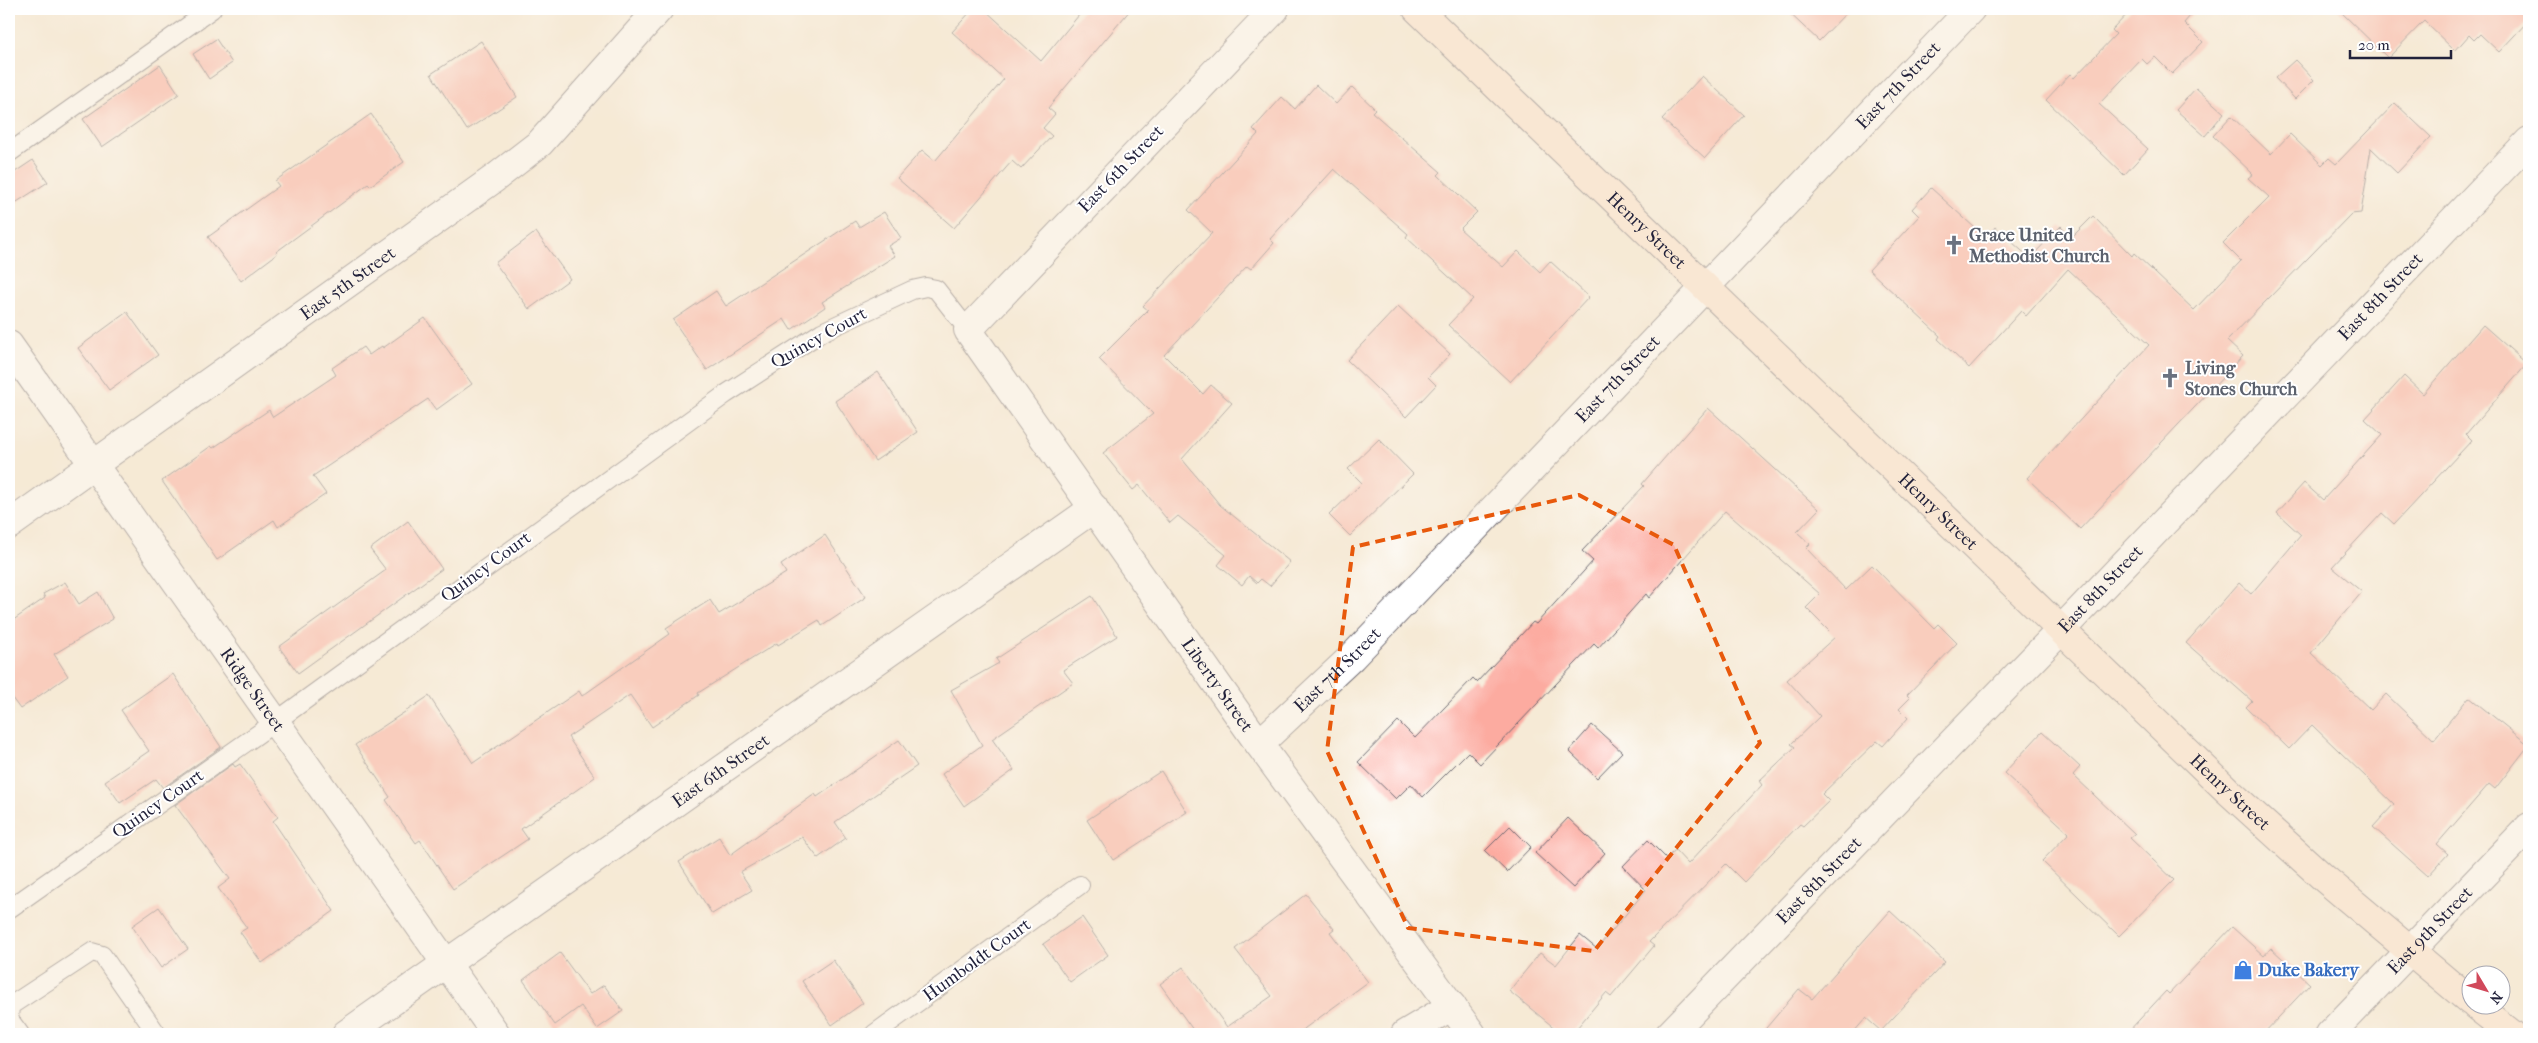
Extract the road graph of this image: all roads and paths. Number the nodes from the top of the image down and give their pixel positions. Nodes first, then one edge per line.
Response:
1 (212, 9) edge
2 (659, 9) edge
3 (1275, 9) edge
4 (1418, 9) edge
5 (1971, 9) edge
6 (2529, 142) edge
7 (9, 154) edge
8 (1705, 288) junction
9 (968, 330) junction
10 (9, 345) edge
11 (93, 466) junction
12 (1094, 508) junction
13 (9, 526) edge
14 (2060, 631) junction
15 (275, 722) junction
16 (1259, 744) junction
17 (2529, 827) edge
18 (1080, 885) dead end
19 (9, 909) edge
20 (2410, 952) junction
21 (447, 964) junction
22 (2460, 993) edge
23 (1452, 1006) junction
24 (2489, 1016) edge
25 (20, 1034) edge
26 (157, 1034) edge
27 (346, 1034) edge
28 (496, 1034) edge
29 (874, 1034) edge
30 (1405, 1034) edge
31 (1472, 1034) edge
32 (1670, 1034) edge
33 (2330, 1034) edge
34 (2512, 1034) edge

1 - 7 lane
2 - 11 street, East 5th Street
3 - 9 street, East 6th Street
4 - 8 street, Henry Street
5 - 8 street, East 7th Street
6 - 14 street, East 8th Street
8 - 14 street, Henry Street
8 - 16 street, East 7th Street
9 - 12 street, Liberty Street
9 - 15 lane, Quincy Court
10 - 11 street, Ridge Street
11 - 13 street, East 5th Street
11 - 15 street, Ridge Street
12 - 16 street, Liberty Street
12 - 21 street, East 6th Street
14 - 20 street, Henry Street
14 - 32 street, East 8th Street
15 - 19 lane, Quincy Court
15 - 21 street, Ridge Street
16 - 23 street, Liberty Street
17 - 20 street, East 9th Street
18 - 29 lane, Humboldt Court
20 - 22 street, Henry Street
20 - 33 street, East 9th Street
21 - 27 street, East 6th Street
21 - 28 street, Ridge Street
23 - 30 street
23 - 31 street, Liberty Street
24 - 34 street
25 - 26 lane

